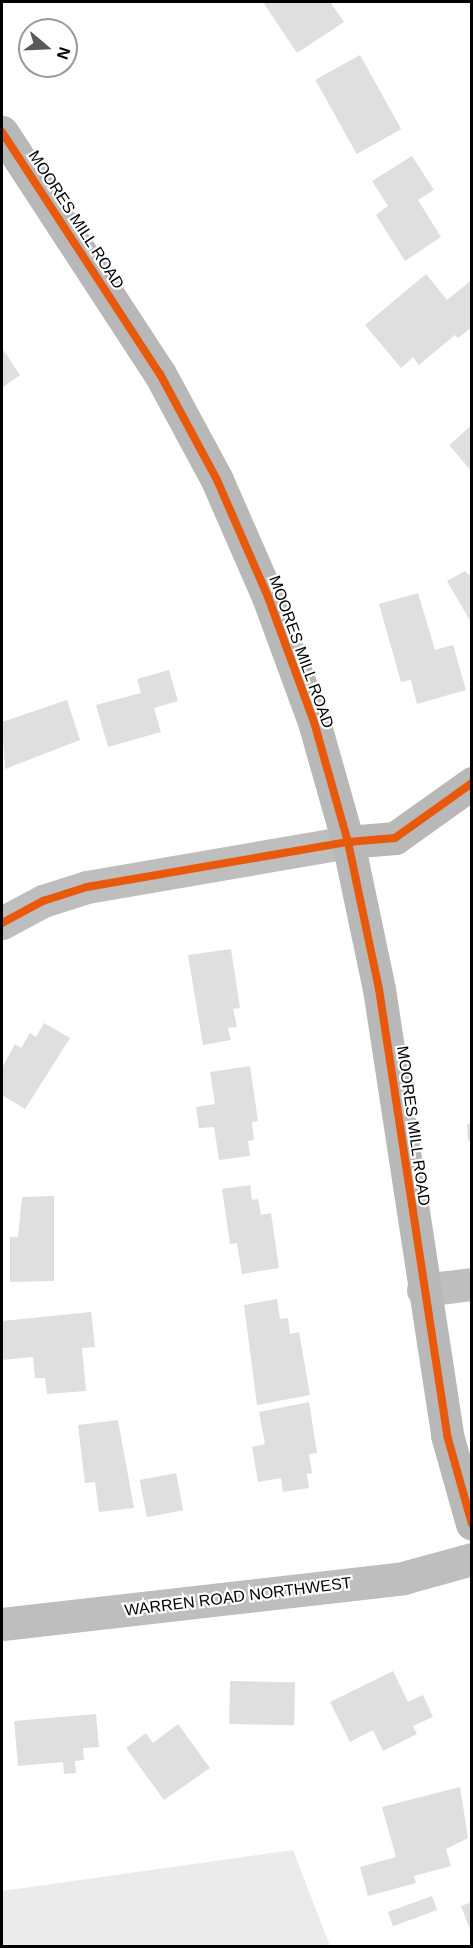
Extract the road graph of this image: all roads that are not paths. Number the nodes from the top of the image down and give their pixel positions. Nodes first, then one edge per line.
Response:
1 (2, 132) edge
2 (471, 783) edge
3 (348, 842) junction
4 (2, 923) edge
5 (471, 1284) edge
6 (423, 1290) junction
7 (471, 1524) edge
8 (471, 1559) edge
9 (2, 1624) edge

1 - 3 street, MOORES MILL ROAD
2 - 3 street
3 - 4 street
3 - 6 street, MOORES MILL ROAD
5 - 6 street
6 - 7 street, MOORES MILL ROAD
8 - 9 street, WARREN ROAD NORTHWEST

